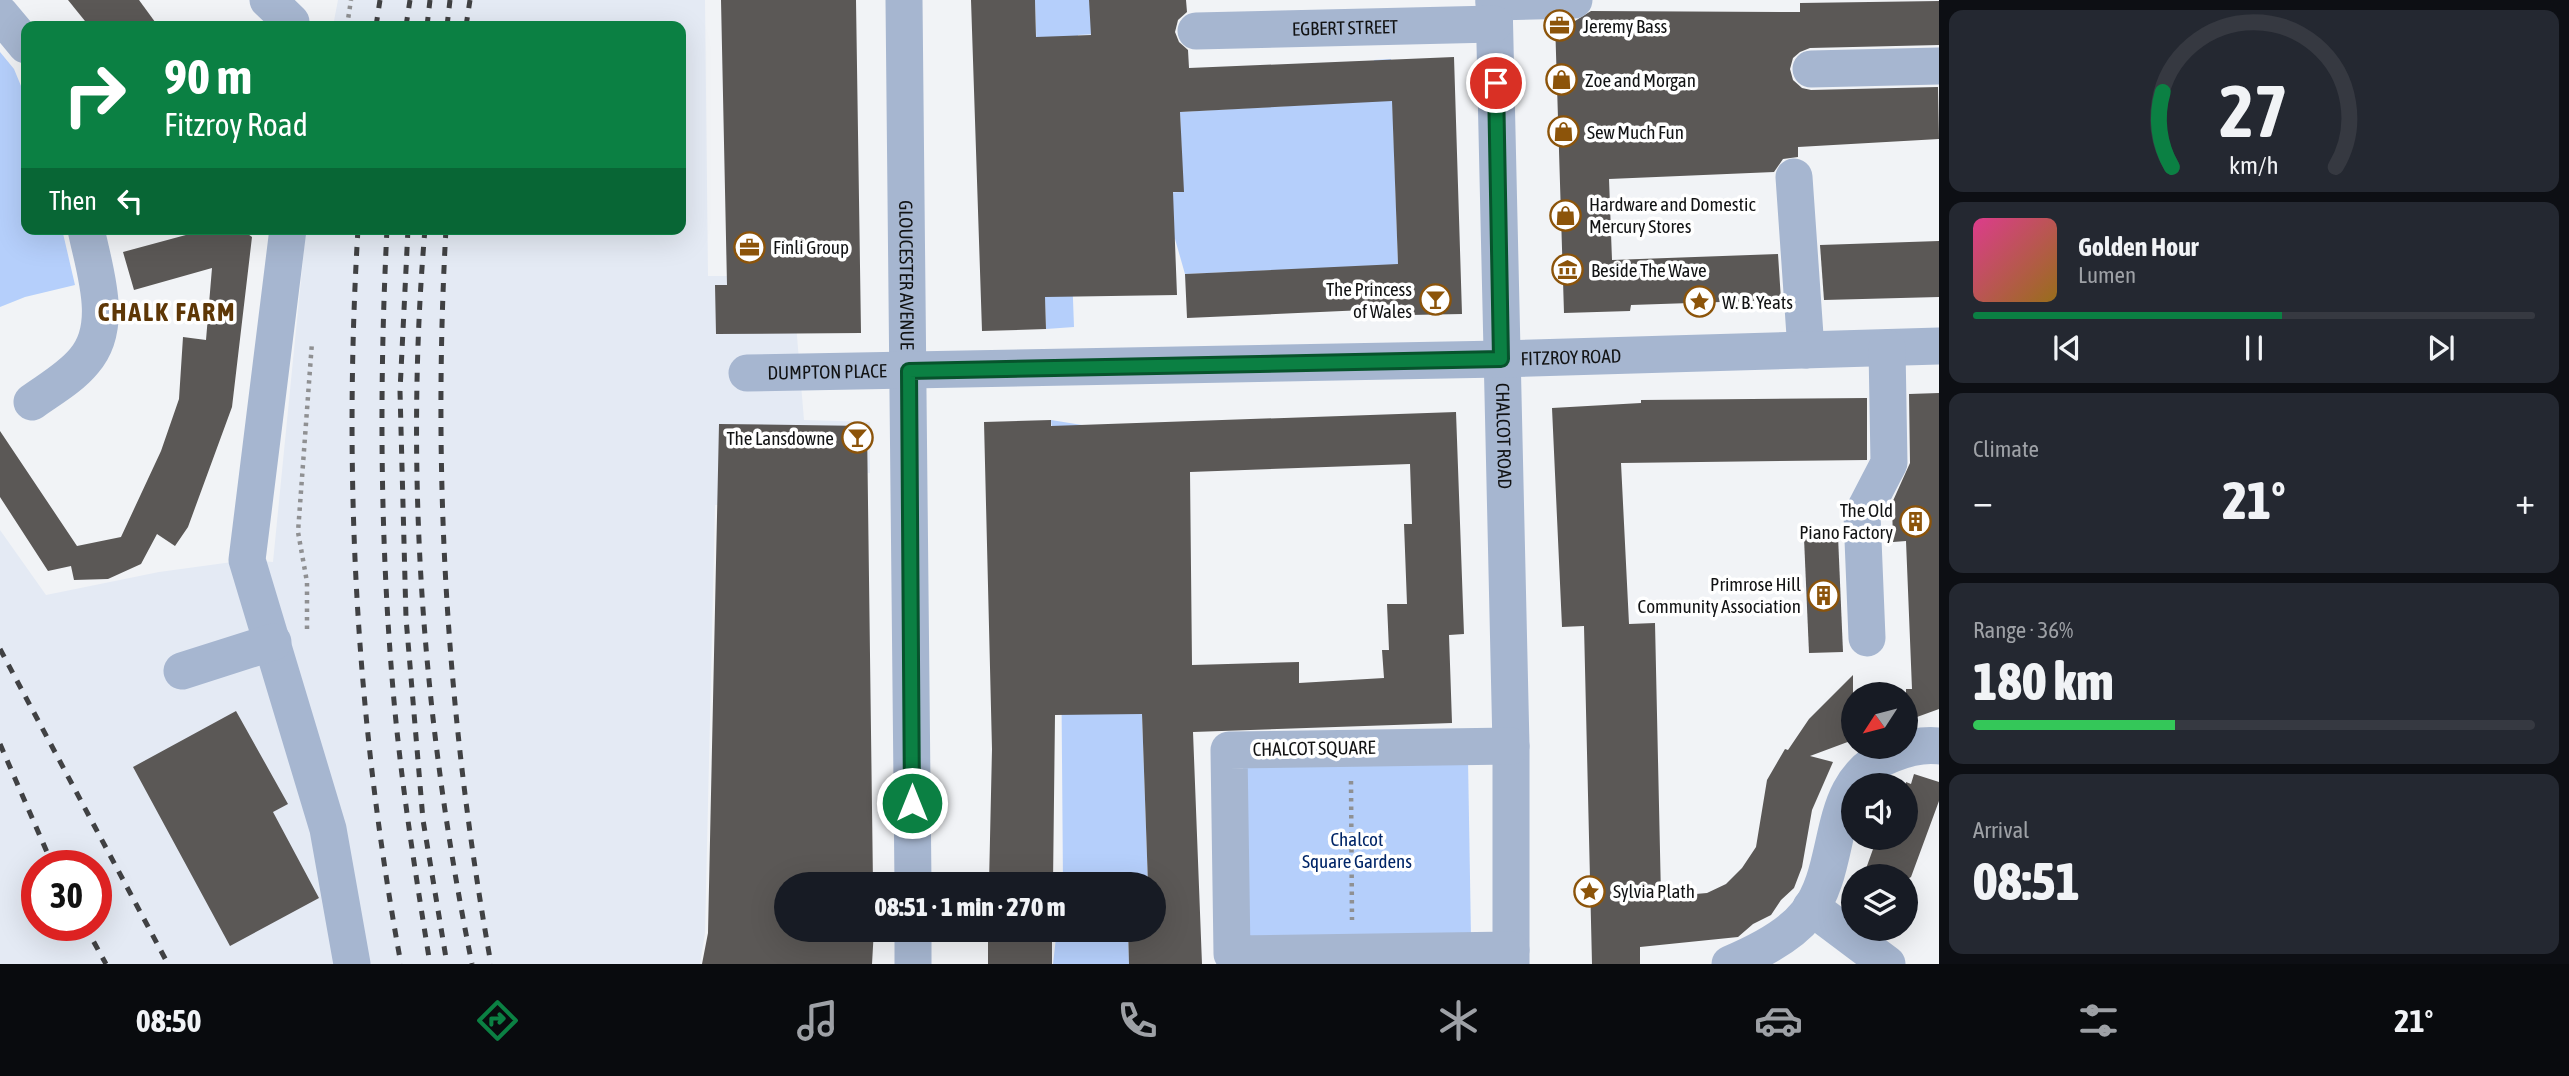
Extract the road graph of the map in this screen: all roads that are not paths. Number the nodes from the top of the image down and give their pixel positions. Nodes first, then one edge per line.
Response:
1 (904, 0) edge
2 (1574, 0) edge
3 (1494, 9) edge
4 (0, 14) edge
5 (1196, 31) dead end
6 (21, 39) edge
7 (1939, 66) edge
8 (1811, 69) dead end
9 (1794, 177) dead end
10 (87, 235) edge
11 (287, 235) edge
12 (1939, 346) edge
13 (1886, 348) junction
14 (1806, 350) junction
15 (1501, 359) junction
16 (909, 371) junction
17 (747, 373) dead end
18 (32, 402) dead end
19 (290, 637) junction
20 (1867, 638) dead end
21 (182, 671) dead end
22 (1511, 746) junction
23 (1939, 746) edge
24 (913, 872) edge
25 (1811, 907) junction
26 (914, 942) edge
27 (1511, 957) edge
28 (352, 964) edge
29 (913, 964) edge
30 (1730, 964) edge
31 (1887, 964) edge

1 - 16 street, GLOUCESTER AVENUE
2 - 3 street, EGBERT STREET
3 - 5 street, EGBERT STREET
3 - 15 street, CHALCOT ROAD
4 - 6 street
7 - 8 street
9 - 14 street
10 - 18 street
11 - 19 street
12 - 13 street, FITZROY ROAD
13 - 14 street, FITZROY ROAD
13 - 20 street
14 - 15 street, FITZROY ROAD
15 - 16 street, FITZROY ROAD
15 - 22 street, CHALCOT ROAD
16 - 17 street, DUMPTON PLACE
16 - 24 street, GLOUCESTER AVENUE
19 - 21 street
19 - 28 street
22 - 27 street, CHALCOT SQUARE
22 - 27 street, CHALCOT SQUARE
23 - 25 street
25 - 30 street
25 - 31 street
26 - 29 street

